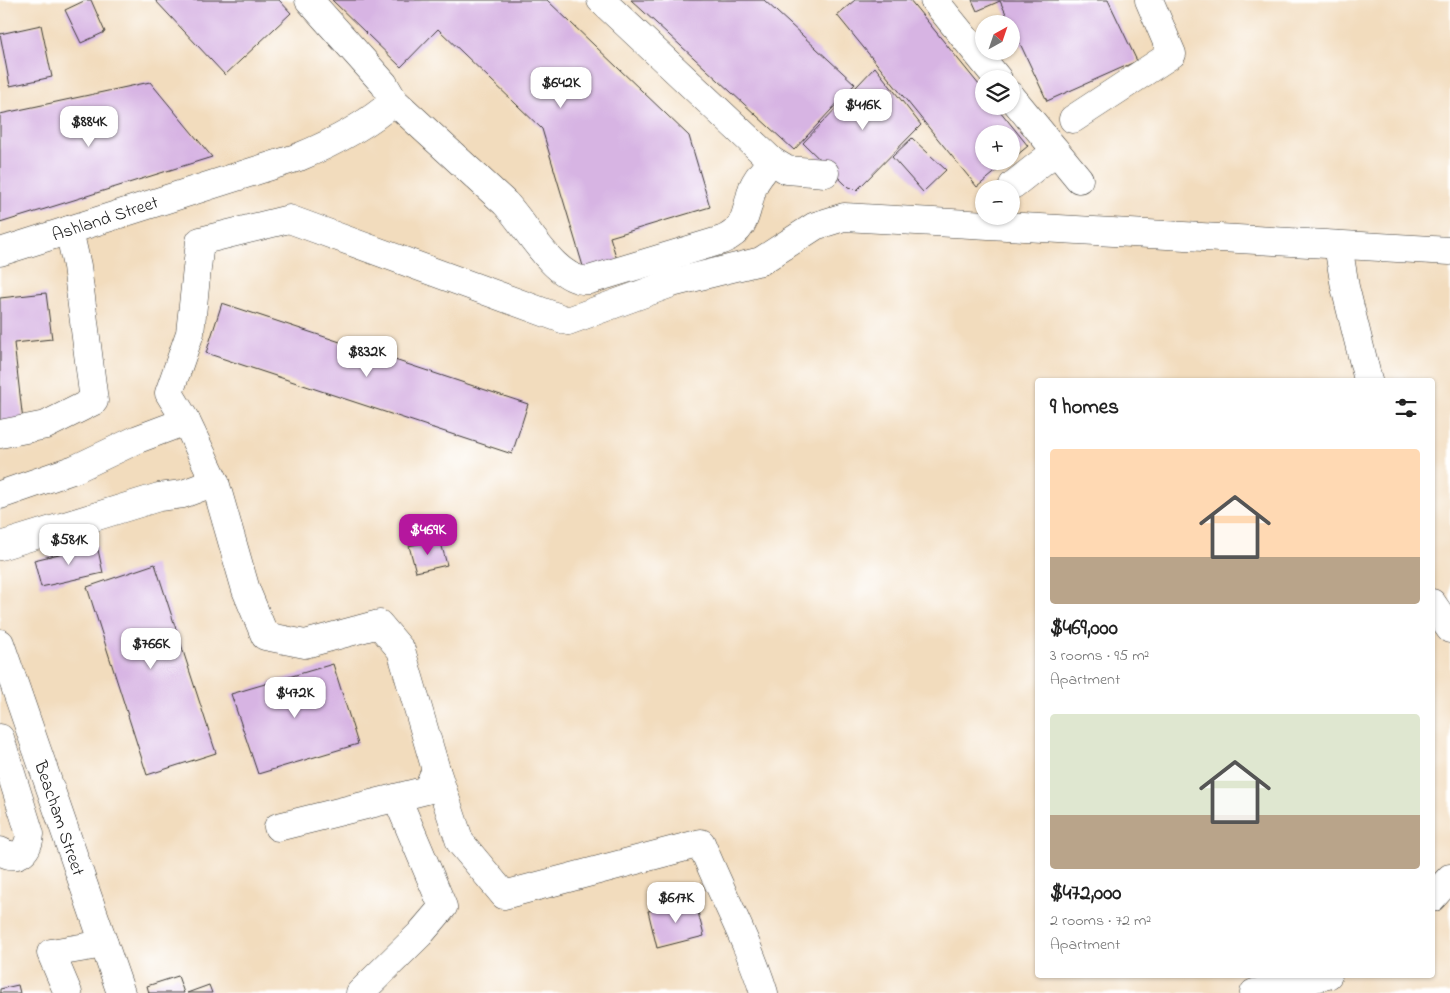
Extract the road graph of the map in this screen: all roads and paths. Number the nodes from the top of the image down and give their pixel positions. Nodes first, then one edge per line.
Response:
1 (309, 0) edge
2 (601, 0) edge
3 (934, 0) edge
4 (1149, 0) edge
5 (991, 70) edge
6 (394, 101) junction
7 (1020, 107) edge
8 (1073, 119) dead end
9 (1056, 150) junction
10 (772, 161) junction
11 (825, 173) dead end
12 (1079, 179) dead end
13 (1020, 180) edge
14 (69, 230) junction
15 (1338, 245) junction
16 (1450, 251) edge
17 (0, 252) edge
18 (1368, 378) edge
19 (186, 421) junction
20 (0, 434) edge
21 (216, 482) junction
22 (0, 495) edge
23 (0, 546) edge
24 (1435, 607) edge
25 (1450, 629) edge
26 (0, 642) edge
27 (5, 675) edge
28 (0, 738) edge
29 (436, 770) junction
30 (398, 798) junction
31 (278, 827) dead end
32 (0, 851) edge
33 (1450, 878) edge
34 (1435, 895) edge
35 (104, 944) junction
36 (1316, 978) edge
37 (68, 993) edge
38 (121, 993) edge
39 (360, 993) edge
40 (764, 993) edge
41 (1254, 993) edge

1 - 6 street
2 - 10 street
3 - 5 street
4 - 8 street
6 - 10 street
6 - 14 street, Ashland Street
7 - 9 street
9 - 12 street
9 - 13 street
10 - 11 street
14 - 17 street, Ashland Street
14 - 20 street
15 - 16 street
15 - 18 street
15 - 19 street
19 - 21 street
19 - 22 street
21 - 23 street
21 - 29 street
24 - 25 street
26 - 27 street, Beacham Street
27 - 35 street, Beacham Street
28 - 32 street
29 - 30 street
29 - 40 street
30 - 31 street
30 - 39 street
33 - 34 street
35 - 37 street
35 - 38 street, Beacham Street
36 - 41 street

